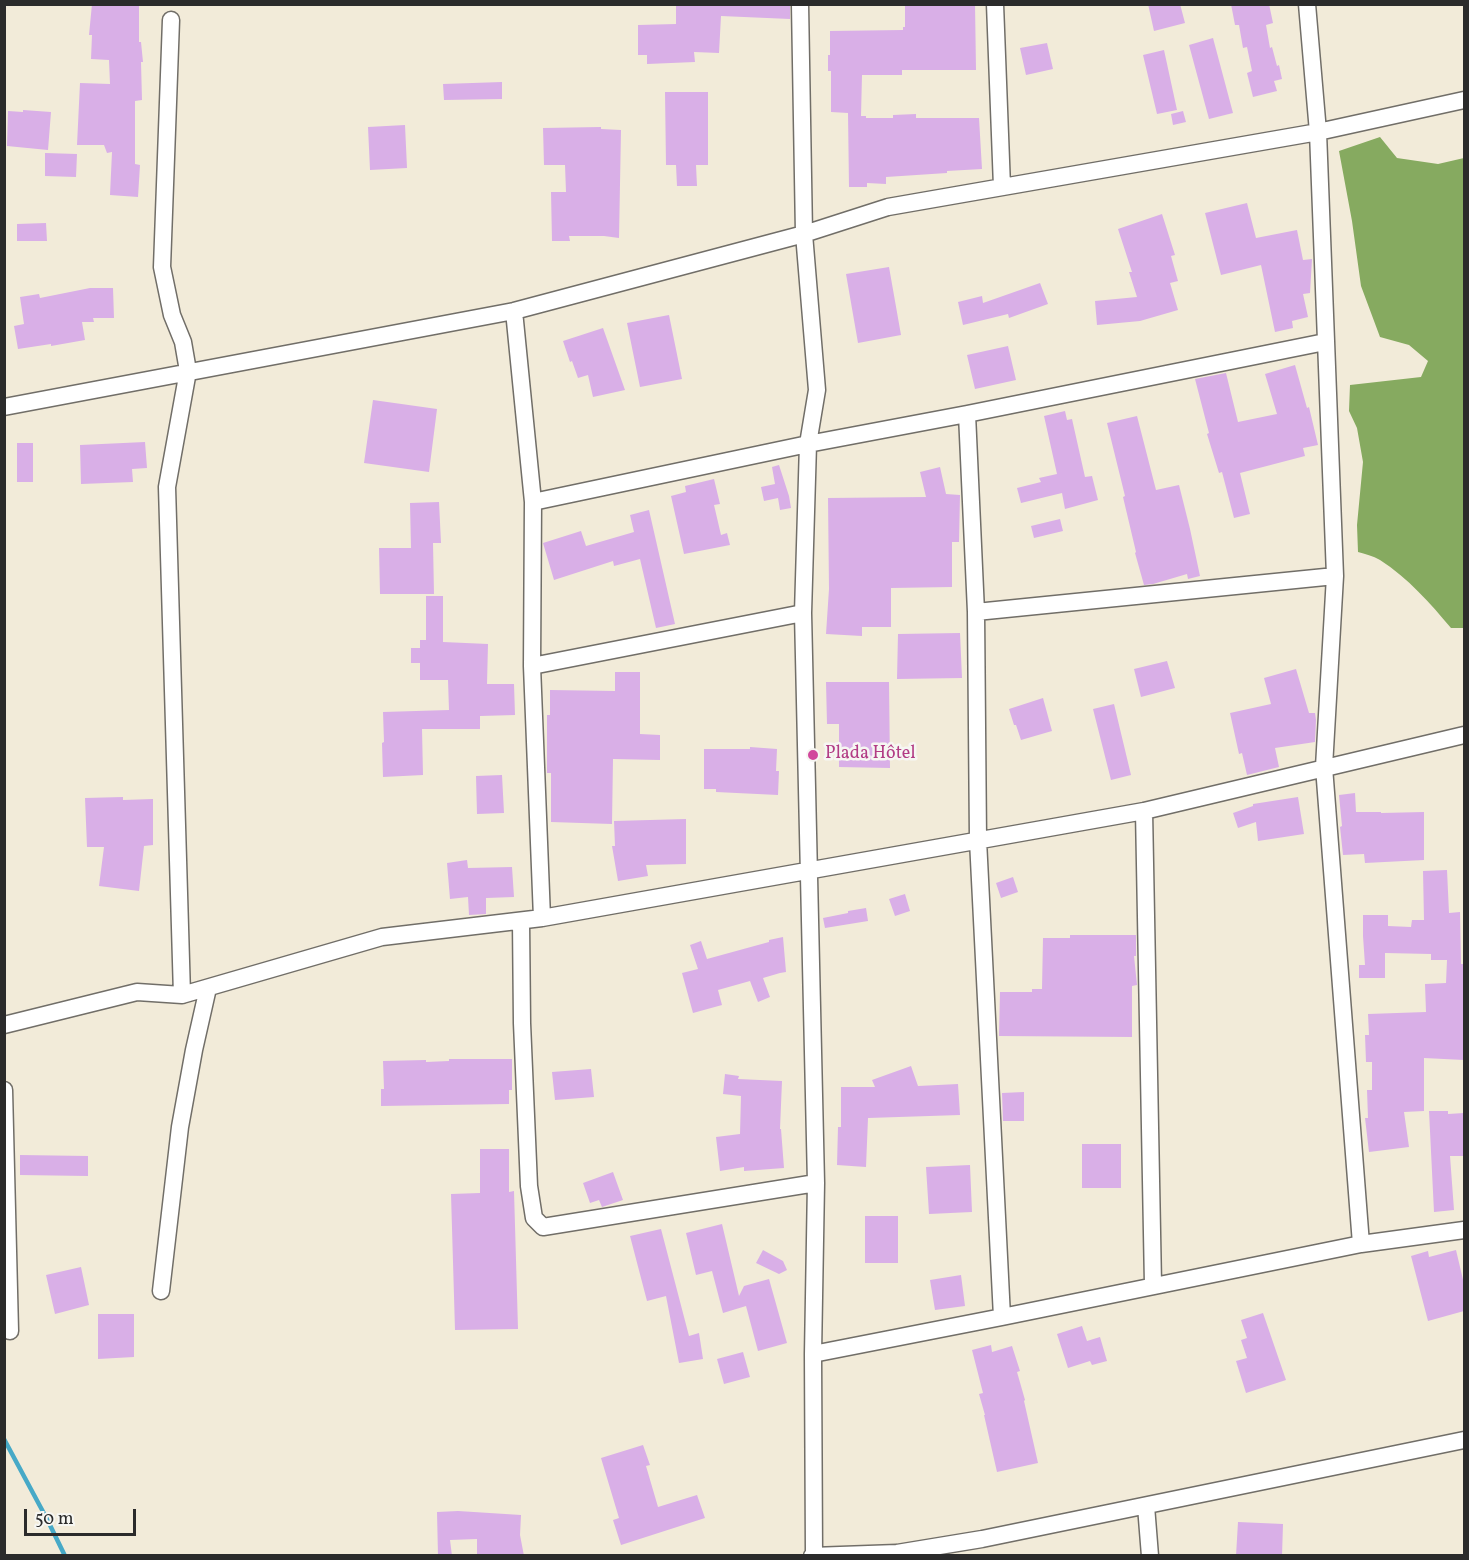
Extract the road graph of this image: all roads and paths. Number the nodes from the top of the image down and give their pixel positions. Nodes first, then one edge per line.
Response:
1 (800, 4) edge
2 (995, 4) edge
3 (1307, 4) edge
4 (171, 20) dead end
5 (1464, 100) edge
6 (1318, 132) junction
7 (1002, 187) junction
8 (804, 234) junction
9 (514, 311) junction
10 (1325, 342) junction
11 (188, 371) junction
12 (4, 407) edge
13 (967, 414) junction
14 (808, 444) junction
15 (533, 502) junction
16 (1335, 576) junction
17 (976, 612) junction
18 (803, 613) junction
19 (532, 666) junction
20 (1464, 735) edge
21 (1324, 767) junction
22 (1144, 811) junction
23 (978, 840) junction
24 (809, 871) junction
25 (542, 918) junction
26 (521, 921) junction
27 (208, 988) junction
28 (182, 995) junction
29 (4, 1025) edge
30 (4, 1090) edge
31 (816, 1183) junction
32 (1464, 1230) edge
33 (1361, 1244) junction
34 (1153, 1285) junction
35 (161, 1291) dead end
36 (1002, 1317) junction
37 (9, 1331) dead end
38 (813, 1354) junction
39 (1464, 1440) edge
40 (1146, 1506) junction
41 (983, 1547) edge
42 (813, 1555) edge
43 (1150, 1556) edge

1 - 8 street
2 - 7 street
3 - 6 street
4 - 11 street
5 - 6 street
6 - 7 street
6 - 10 street
7 - 8 street
8 - 9 street
8 - 14 street
9 - 11 street
9 - 15 street
10 - 13 street
10 - 16 street
11 - 12 street
11 - 28 street
13 - 14 street
13 - 17 street
14 - 15 street
14 - 18 street
15 - 19 street
16 - 17 street
16 - 21 street
17 - 23 street
18 - 19 street
18 - 24 street
19 - 25 street
20 - 21 street
21 - 22 street
21 - 33 street
22 - 23 street
22 - 34 street
23 - 24 street
23 - 36 street
24 - 25 street
24 - 31 street
25 - 26 street
26 - 27 street
26 - 31 street
27 - 28 street
27 - 35 street
28 - 29 street
30 - 37 street
31 - 38 street
32 - 33 street
33 - 34 street
34 - 36 street
36 - 38 street
38 - 42 street
39 - 40 street
40 - 41 street
40 - 43 street
41 - 42 street

